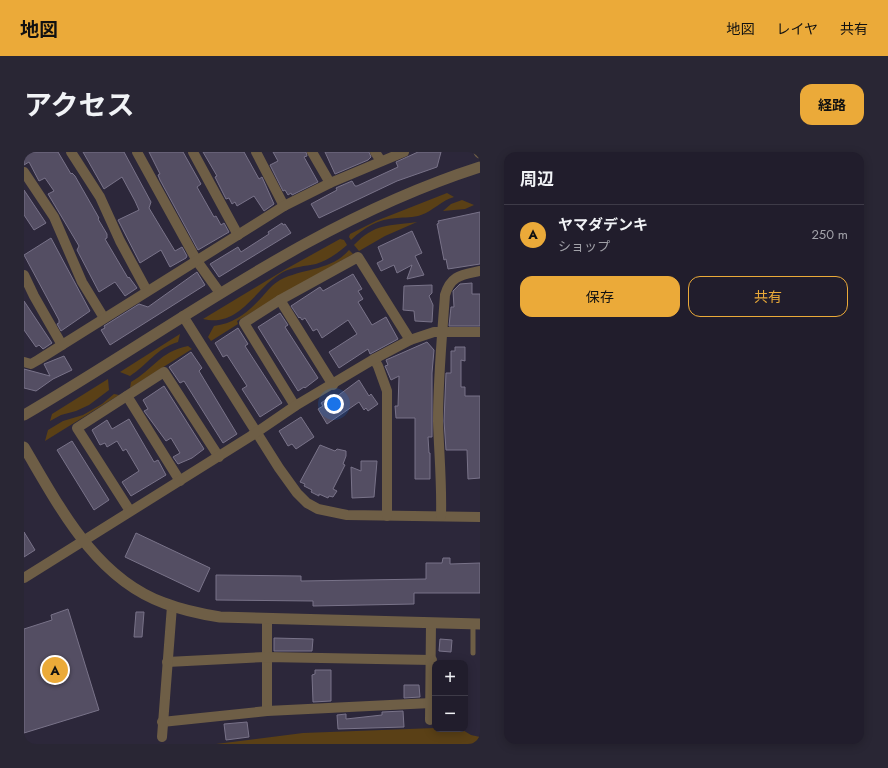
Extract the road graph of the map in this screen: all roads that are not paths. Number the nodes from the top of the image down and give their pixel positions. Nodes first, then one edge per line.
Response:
1 (70, 152) edge
2 (137, 152) edge
3 (194, 152) edge
4 (256, 152) edge
5 (312, 152) edge
6 (404, 152) edge
7 (378, 156) edge
8 (480, 167) edge
9 (24, 172) edge
10 (330, 183) junction
11 (284, 206) junction
12 (238, 234) junction
13 (197, 261) junction
14 (480, 271) edge
15 (24, 275) edge
16 (147, 291) junction
17 (220, 293) junction
18 (280, 300) junction
19 (183, 316) junction
20 (104, 318) junction
21 (443, 332) junction
22 (480, 332) edge
23 (410, 340) junction
24 (62, 344) junction
25 (374, 359) junction
26 (24, 362) edge
27 (333, 385) junction
28 (127, 396) junction
29 (296, 406) junction
30 (24, 415) edge
31 (257, 432) junction
32 (24, 447) edge
33 (219, 457) junction
34 (180, 481) junction
35 (130, 511) junction
36 (387, 516) junction
37 (441, 516) junction
38 (480, 517) edge
39 (83, 541) junction
40 (24, 578) edge
41 (172, 606) junction
42 (267, 618) junction
43 (432, 623) junction
44 (477, 624) edge
45 (473, 653) dead end
46 (266, 657) junction
47 (432, 660) junction
48 (167, 662) junction
49 (431, 703) junction
50 (267, 711) junction
51 (430, 720) dead end
52 (162, 722) junction
53 (162, 737) dead end

1 - 16 street
2 - 13 street
3 - 12 street
4 - 11 street
5 - 10 street
6 - 7 street
7 - 10 street
8 - 17 street
9 - 20 street
10 - 11 street
11 - 12 street
12 - 13 street
13 - 16 street
13 - 17 street
14 - 21 street
15 - 24 street
16 - 20 street
17 - 19 street
18 - 23 street
18 - 27 street
18 - 29 street
19 - 30 street
19 - 31 street
20 - 24 street
21 - 22 street
21 - 23 street
21 - 37 street
23 - 25 street
24 - 26 street
25 - 27 street
25 - 36 street
27 - 29 street
28 - 33 street
28 - 34 street
28 - 35 street
29 - 31 street
31 - 33 street
31 - 36 street
32 - 39 street
33 - 34 street
34 - 35 street
35 - 39 street
36 - 37 street
37 - 38 street
39 - 40 street
39 - 41 street
41 - 42 street
41 - 48 street
42 - 43 street
42 - 46 street
43 - 44 street
43 - 47 street
44 - 45 lane
46 - 47 street
46 - 48 street
46 - 50 street
47 - 49 street
48 - 52 street
49 - 50 street
49 - 51 street
50 - 52 street
52 - 53 street

